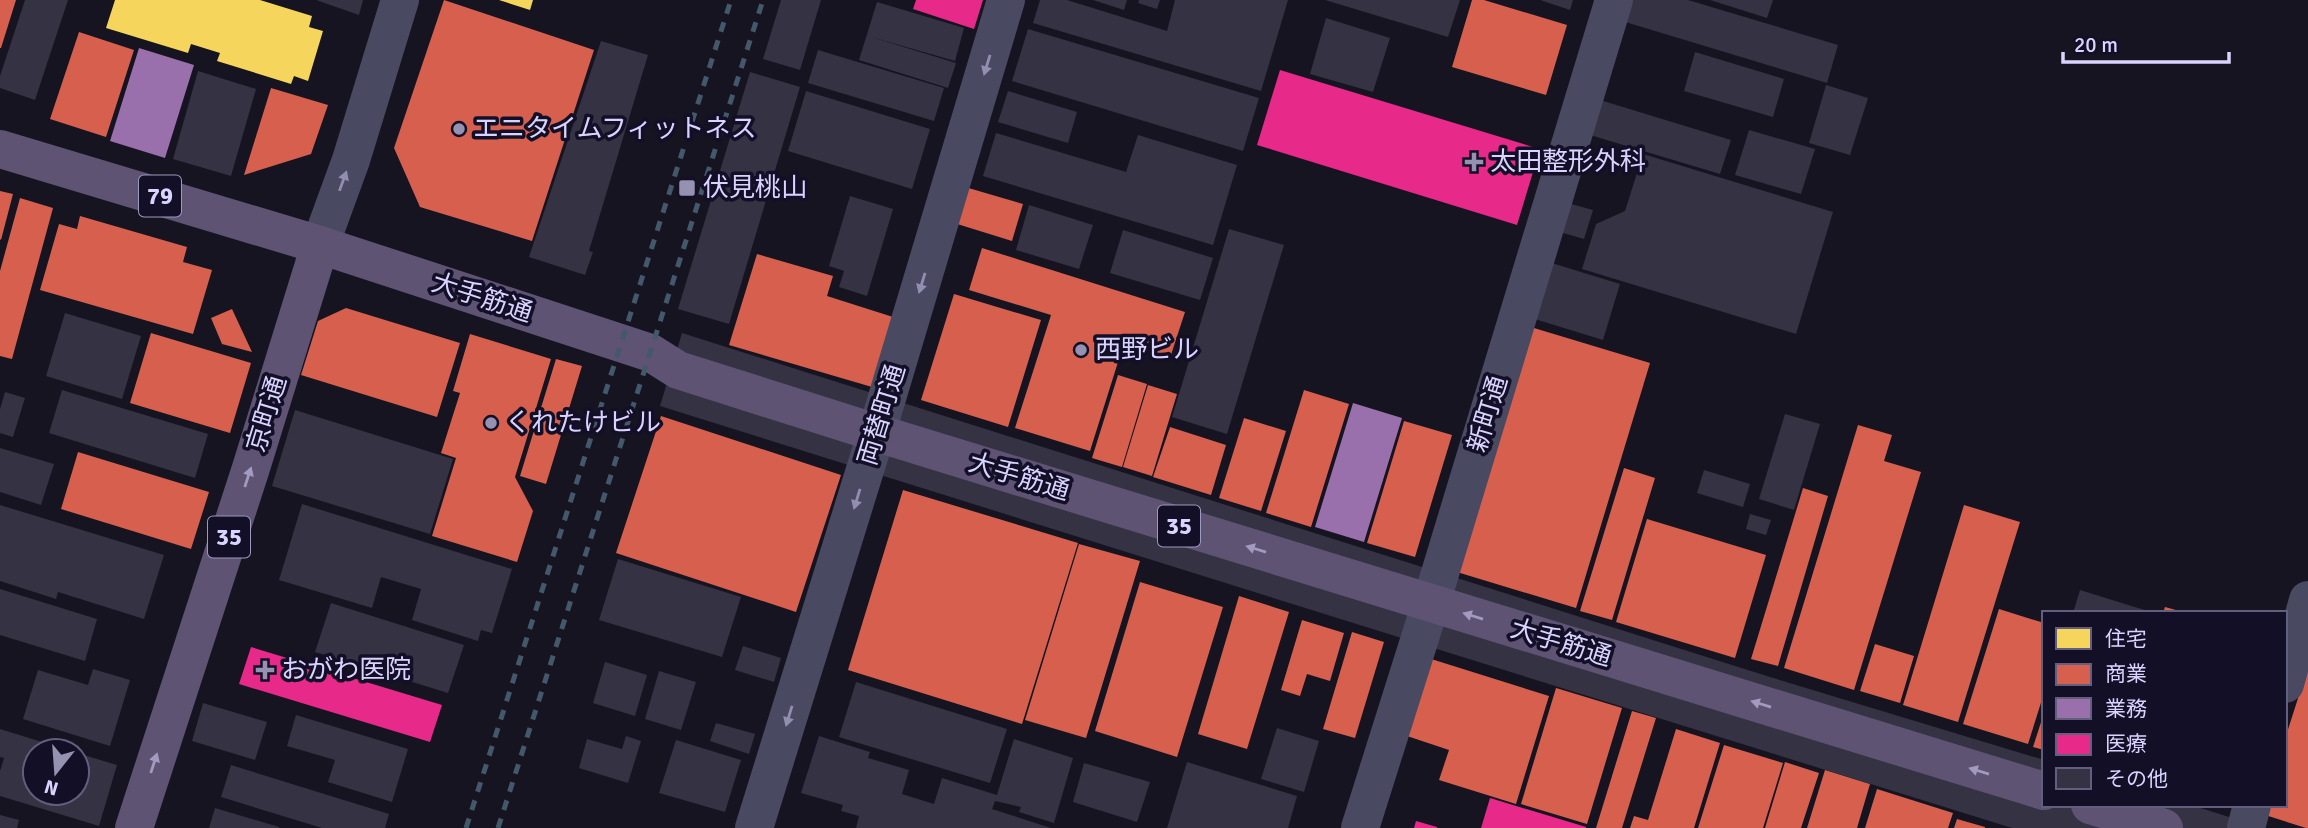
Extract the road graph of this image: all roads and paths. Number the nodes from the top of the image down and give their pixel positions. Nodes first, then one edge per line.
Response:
1 (400, 0) edge
2 (1006, 0) edge
3 (1614, 0) edge
4 (0, 149) edge
5 (320, 245) junction
6 (877, 433) junction
7 (2308, 600) edge
8 (1431, 603) junction
9 (2287, 677) edge
10 (2042, 790) edge
11 (2096, 807) edge
12 (2251, 807) edge
13 (134, 828) edge
14 (754, 828) edge
15 (1360, 828) edge
16 (2164, 828) edge
17 (2246, 828) edge

5 -> 1 street, 京町通
2 -> 6 street, 両替町通
3 - 8 street, 新町通
4 - 5 main road, 大手筋通 / 79
5 - 6 main road, 大手筋通 / 35
13 -> 5 main road, 京町通 / 35
8 -> 6 main road, 大手筋通 / 35
6 -> 14 street, 両替町通
7 - 9 street
10 -> 8 main road, 大手筋通 / 35
8 - 15 street, 新町通
11 - 16 main road
12 - 17 street

